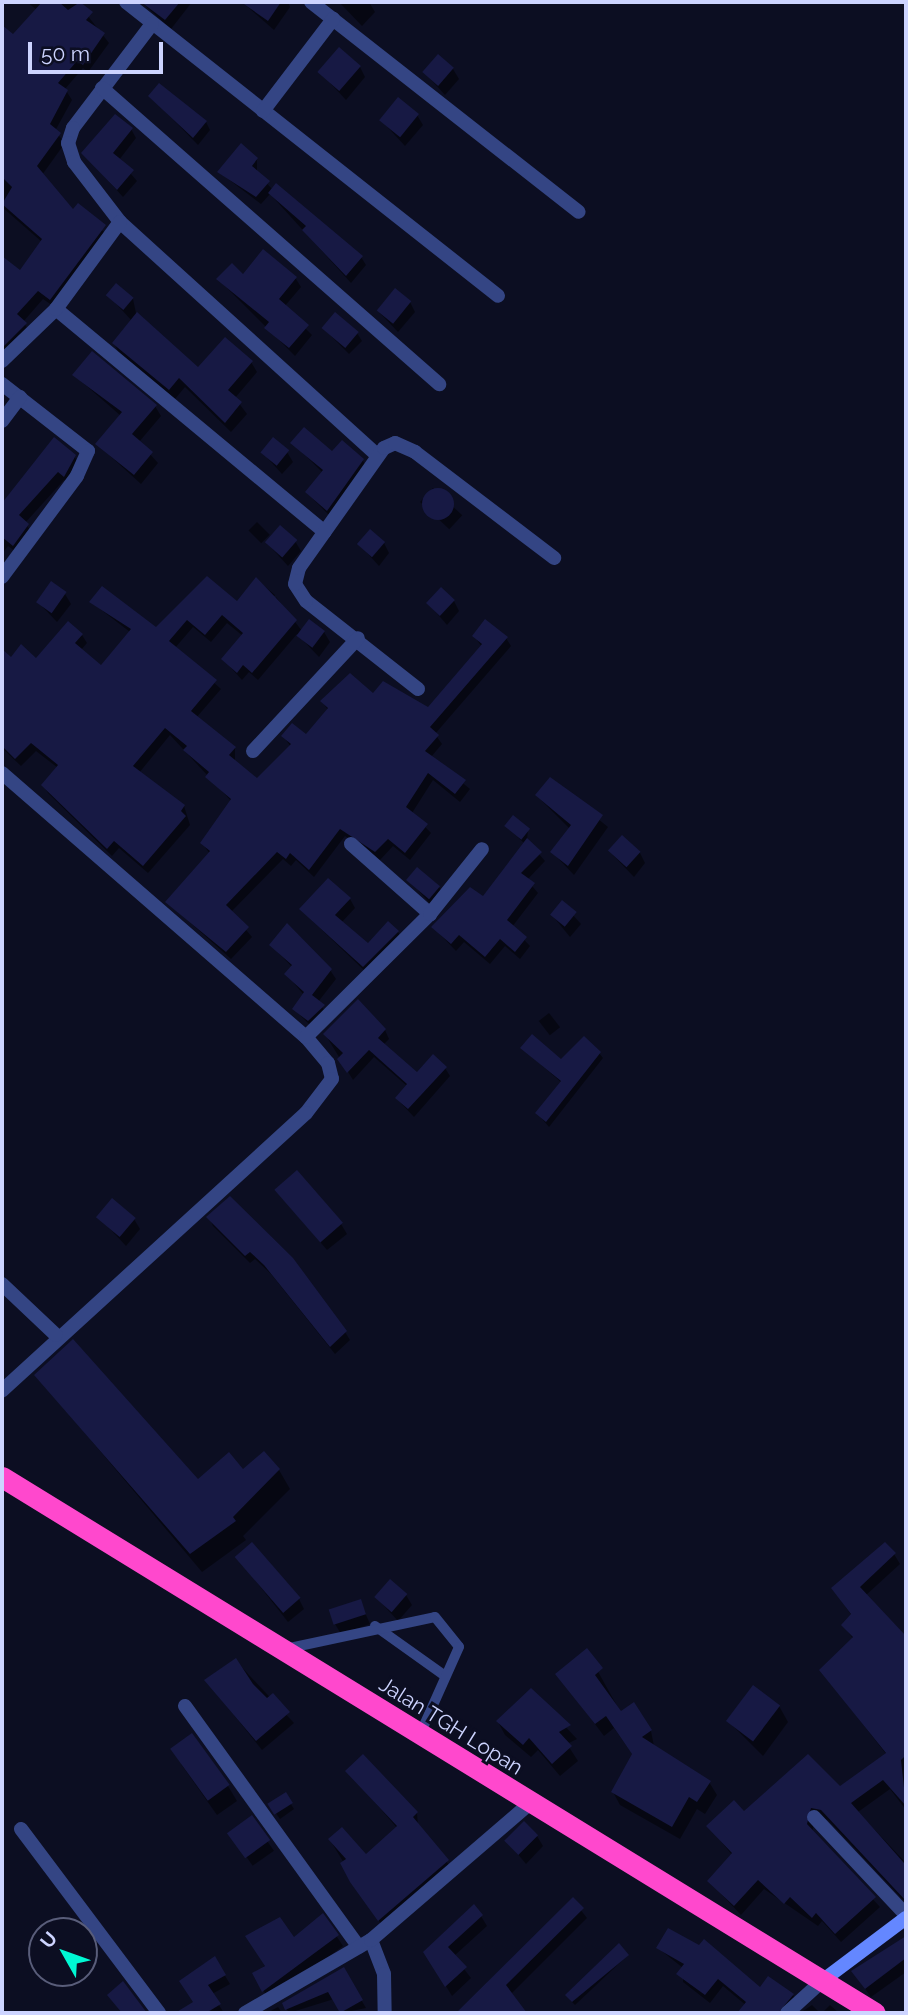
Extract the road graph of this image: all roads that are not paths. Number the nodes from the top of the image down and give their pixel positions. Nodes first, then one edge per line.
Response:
1 (125, 2) edge
2 (311, 2) edge
3 (333, 19) junction
4 (152, 24) junction
5 (102, 88) junction
6 (263, 111) junction
7 (579, 212) dead end
8 (120, 222) junction
9 (498, 296) dead end
10 (56, 309) junction
11 (2, 361) edge
12 (2, 384) edge
13 (439, 384) dead end
14 (20, 397) junction
15 (2, 421) edge
16 (378, 457) junction
17 (325, 532) junction
18 (554, 558) dead end
19 (2, 577) edge
20 (358, 639) junction
21 (418, 689) dead end
22 (253, 751) dead end
23 (2, 773) edge
24 (351, 844) dead end
25 (482, 849) dead end
26 (430, 914) junction
27 (306, 1037) junction
28 (2, 1284) edge
29 (56, 1335) junction
30 (2, 1391) edge
31 (2, 1477) edge
32 (375, 1626) junction
33 (281, 1650) junction
34 (445, 1676) junction
35 (185, 1706) dead end
36 (420, 1734) junction
37 (529, 1804) junction
38 (814, 1817) dead end
39 (21, 1829) dead end
40 (906, 1916) edge
41 (365, 1944) junction
42 (822, 1981) junction
43 (159, 2013) edge
44 (245, 2013) edge
45 (385, 2013) edge
46 (787, 2013) edge
47 (875, 2013) edge

1 - 4 street
2 - 3 street
3 - 6 street
3 - 7 street
4 - 5 street
4 - 6 street
5 - 8 street
5 - 13 street
6 - 9 street
8 - 10 street
8 - 16 street
10 - 11 street
10 - 17 street
12 - 14 street
14 - 15 street
14 - 19 street
16 - 17 street
16 - 18 street
17 - 20 street
20 - 21 street
20 - 22 street
23 - 27 street
24 - 26 street
25 - 26 street
26 - 27 street
27 - 29 street
28 - 29 street
29 - 30 street
31 - 33 highway, Jalan TGH Lopan
32 - 33 lane
32 - 34 lane
32 - 34 lane
33 - 36 highway, Jalan TGH Lopan
34 - 36 lane
35 - 41 street
36 - 37 highway, Jalan TGH Lopan
37 - 41 street
37 - 42 highway, Jalan TGH Lopan
38 - 40 street
39 - 43 street
40 - 42 street
41 - 44 street
41 - 45 street
42 - 46 street
42 - 47 highway, Jalan TGH Lopan

